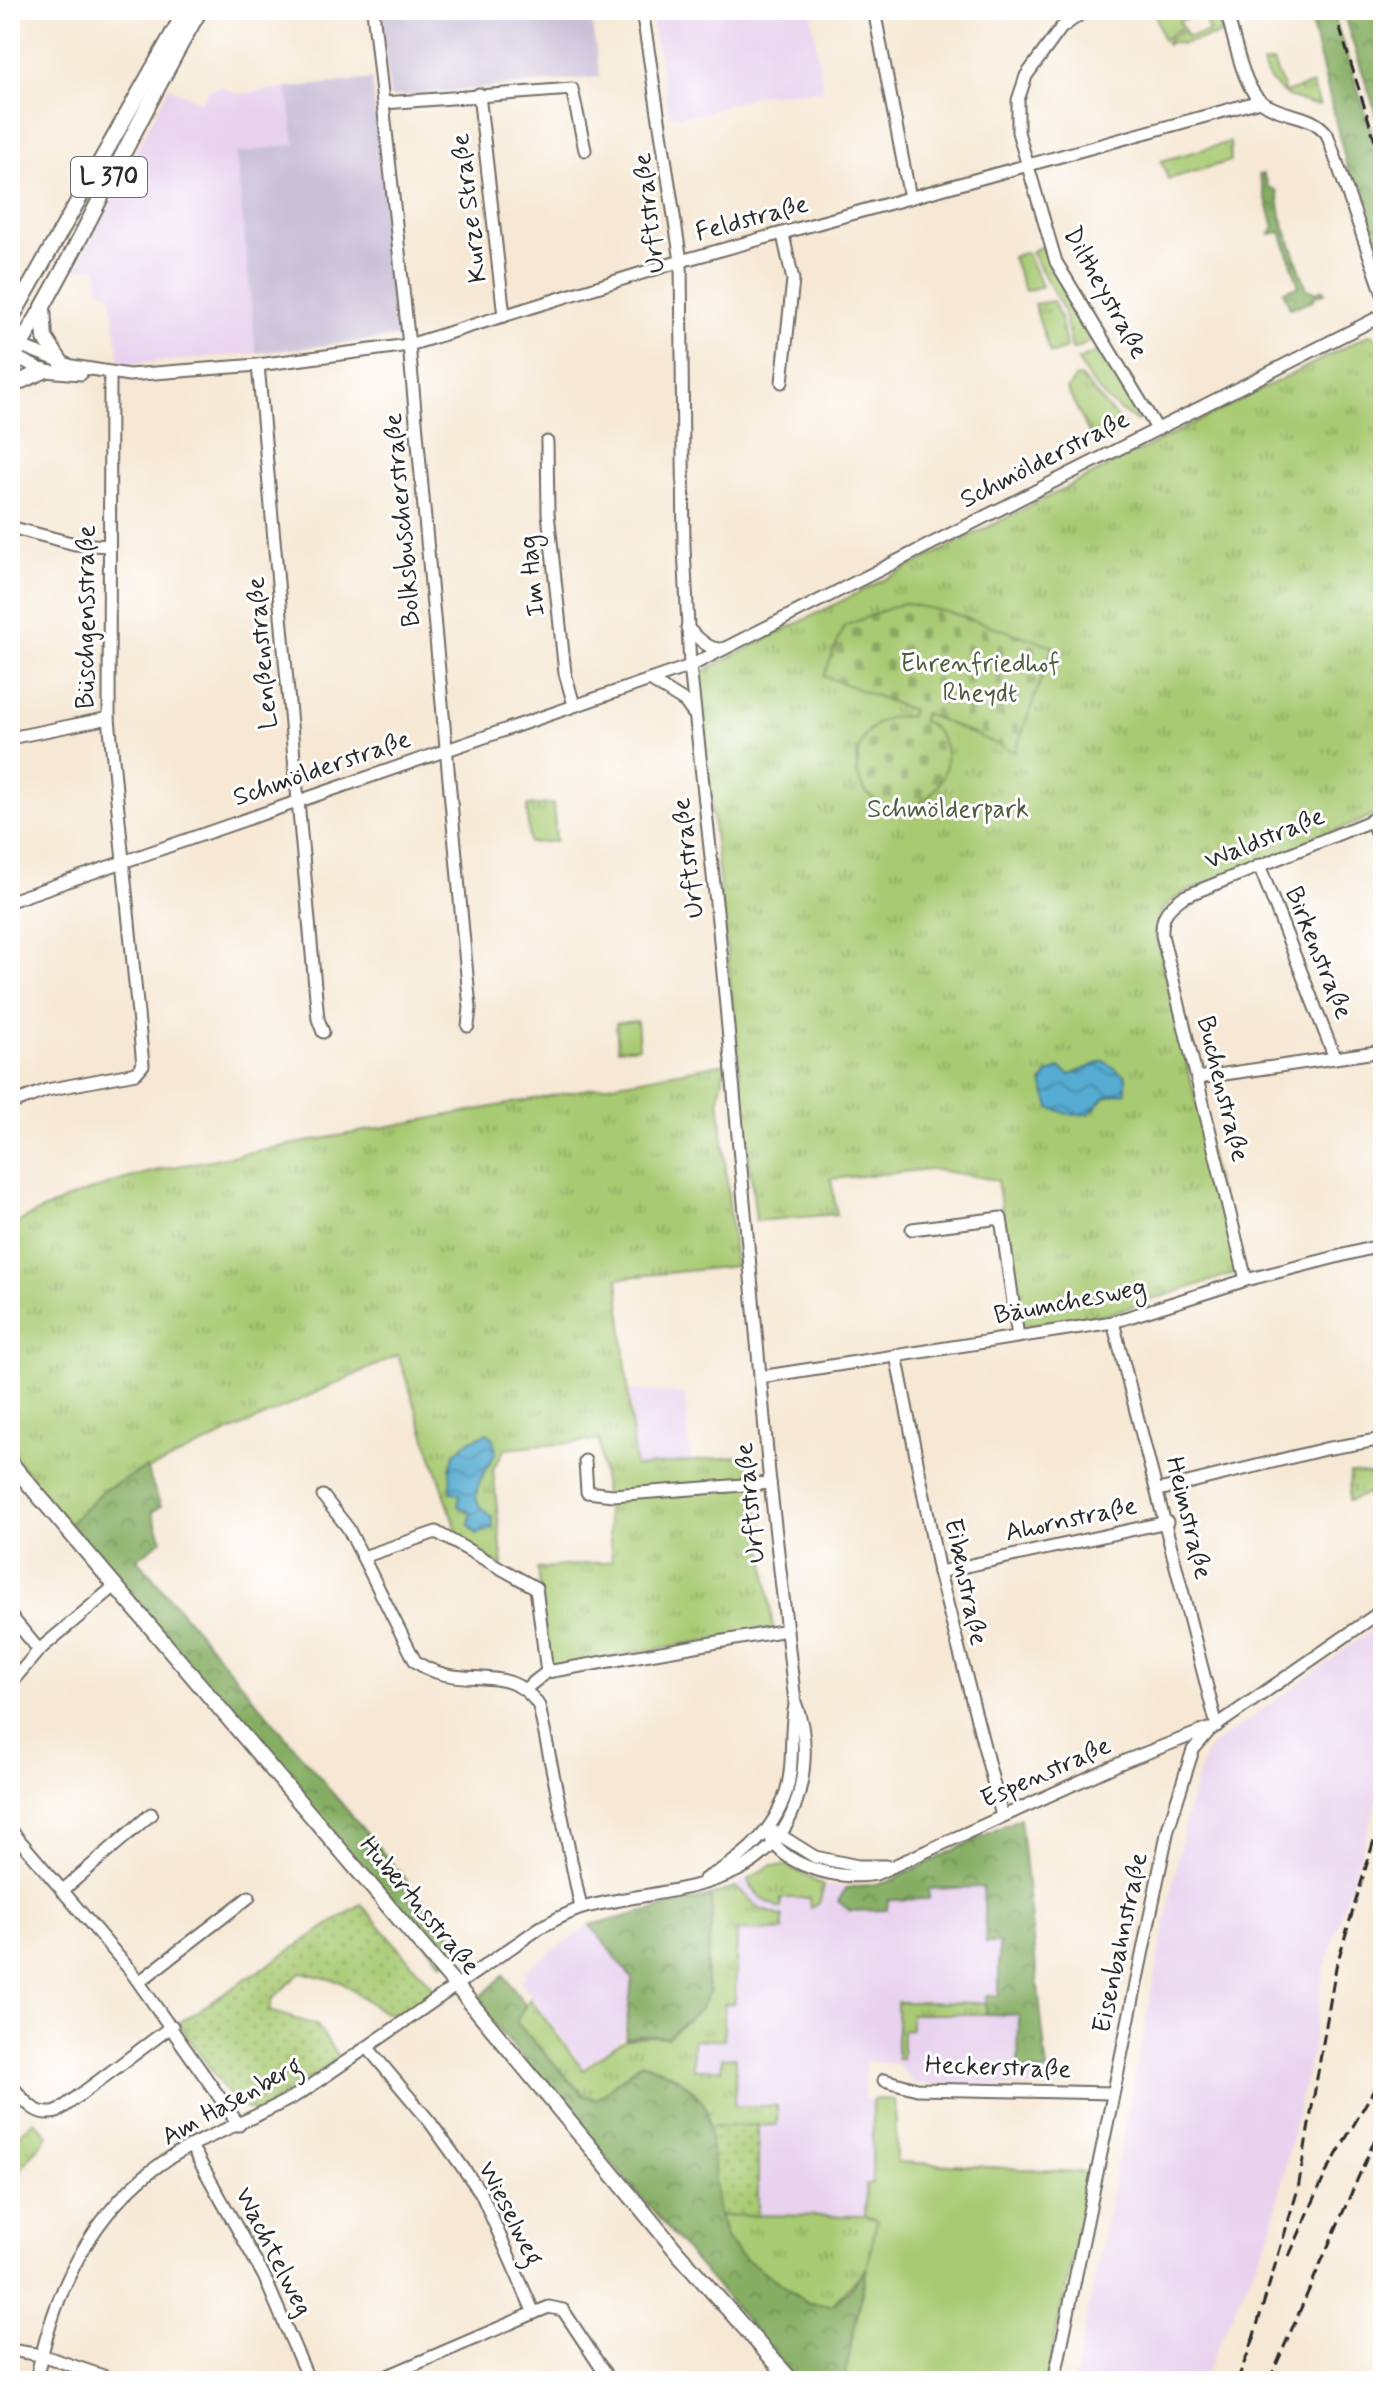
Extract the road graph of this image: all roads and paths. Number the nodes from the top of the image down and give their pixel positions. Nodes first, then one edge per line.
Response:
1 (186, 10) edge
2 (200, 10) edge
3 (373, 10) edge
4 (642, 10) edge
5 (874, 10) edge
6 (1086, 10) edge
7 (1226, 10) edge
8 (479, 94) junction
9 (1260, 101) junction
10 (384, 103) junction
11 (585, 150) dead end
12 (1026, 164) junction
13 (910, 198) junction
14 (783, 235) junction
15 (681, 261) junction
16 (1383, 294) edge
17 (43, 307) junction
18 (1383, 315) edge
19 (504, 316) junction
20 (10, 321) edge
21 (409, 345) junction
22 (13, 352) edge
23 (61, 362) junction
24 (258, 365) junction
25 (44, 371) junction
26 (110, 374) junction
27 (782, 382) dead end
28 (10, 386) edge
29 (1156, 427) junction
30 (547, 442) dead end
31 (10, 527) edge
32 (109, 546) junction
33 (687, 628) junction
34 (729, 647) junction
35 (690, 666) junction
36 (650, 680) junction
37 (574, 705) junction
38 (694, 715) junction
39 (109, 718) junction
40 (10, 738) edge
41 (446, 749) junction
42 (299, 801) junction
43 (1377, 818) edge
44 (1383, 850) edge
45 (121, 860) junction
46 (1259, 865) junction
47 (10, 901) edge
48 (1166, 909) joint
49 (468, 1026) dead end
50 (323, 1032) dead end
51 (1383, 1051) edge
52 (1335, 1058) junction
53 (1197, 1078) junction
54 (10, 1104) edge
55 (912, 1229) dead end
56 (1383, 1245) edge
57 (1246, 1280) junction
58 (1113, 1322) junction
59 (1018, 1337) junction
60 (896, 1355) junction
61 (760, 1377) junction
62 (1383, 1439) edge
63 (585, 1461) dead end
64 (10, 1462) edge
65 (770, 1483) junction
66 (1159, 1490) junction
67 (323, 1496) dead end
68 (1167, 1522) junction
69 (363, 1557) junction
70 (939, 1572) junction
71 (115, 1586) junction
72 (1383, 1610) edge
73 (10, 1615) edge
74 (787, 1630) junction
75 (39, 1650) junction
76 (547, 1672) junction
77 (10, 1684) edge
78 (525, 1689) junction
79 (795, 1702) junction
80 (1217, 1726) junction
81 (151, 1814) dead end
82 (1002, 1816) junction
83 (10, 1829) edge
84 (767, 1830) junction
85 (778, 1839) junction
86 (690, 1886) junction
87 (62, 1891) junction
88 (249, 1897) dead end
89 (581, 1908) junction
90 (139, 1982) junction
91 (456, 1986) junction
92 (172, 2026) junction
93 (368, 2048) junction
94 (884, 2080) dead end
95 (10, 2084) edge
96 (1112, 2093) junction
97 (239, 2125) junction
98 (191, 2146) junction
99 (534, 2313) junction
100 (10, 2350) edge
101 (41, 2355) junction
102 (36, 2381) edge
103 (118, 2381) edge
104 (309, 2381) edge
105 (376, 2381) edge
106 (610, 2381) edge
107 (792, 2381) edge
108 (1054, 2381) edge

1 - 20 main road, L 370
2 - 17 main road, L 370
3 - 10 street, Bolksbuscherstraße
4 - 15 street, Urftstraße
5 - 13 street
6 - 12 street, Diltheystraße
7 - 9 street
8 - 10 street, Kurze Straße
8 - 11 street, Kurze Straße
8 - 19 street, Kurze Straße
9 - 12 street, Feldstraße
9 - 16 street
10 - 21 street, Bolksbuscherstraße
12 - 13 street, Feldstraße
12 - 29 street, Diltheystraße
13 - 14 street, Feldstraße
14 - 15 street, Feldstraße
14 - 27 street
15 - 19 street, Feldstraße
15 - 33 street, Urftstraße
17 - 22 main road, L 370
17 - 23 main road
18 - 29 street, Schmölderstraße
19 - 21 street, Feldstraße
21 - 24 street, Feldstraße
21 - 41 street, Bolksbuscherstraße
22 - 23 street, Feldstraße
22 - 25 street, Feldstraße
23 - 26 street, Feldstraße
24 - 26 street, Feldstraße
24 - 42 street, Lenßenstraße
25 - 26 street, Feldstraße
25 - 28 main road
26 - 32 street, Büschgensstraße
29 - 34 street, Schmölderstraße
30 - 37 street, Im Hag
31 - 32 street
32 - 39 street, Büschgensstraße
33 - 34 street
33 - 35 street, Urftstraße
34 - 35 street, Schmölderstraße
35 - 36 street, Schmölderstraße
35 - 38 street, Urftstraße
36 - 37 street, Schmölderstraße
36 - 38 street
37 - 41 street, Schmölderstraße
38 - 61 street, Urftstraße
39 - 40 street
39 - 45 street, Büschgensstraße
41 - 42 street, Schmölderstraße
41 - 49 street, Bolksbuscherstraße
42 - 45 street, Schmölderstraße
42 - 50 street, Lenßenstraße
43 - 44 street
43 - 46 street, Waldstraße
45 - 47 street, Schmölderstraße
45 - 54 street, Büschgensstraße
46 - 48 street, Waldstraße
46 - 52 street, Birkenstraße
48 - 53 street, Buchenstraße
51 - 52 street
52 - 53 street
53 - 57 street, Buchenstraße
55 - 59 street
56 - 57 street, Bäumchesweg
57 - 58 street, Bäumchesweg
58 - 59 street, Bäumchesweg
58 - 66 street, Heimstraße
59 - 60 street, Bäumchesweg
60 - 61 street, Bäumchesweg
60 - 70 street, Eibenstraße
61 - 65 street, Urftstraße
62 - 66 street
63 - 65 street
64 - 71 main road, Hubertusstraße
65 - 74 street, Urftstraße
66 - 68 street, Heimstraße
67 - 69 street
68 - 70 street, Ahornstraße
68 - 80 street, Heimstraße
69 - 76 street
69 - 78 street
70 - 82 street, Eibenstraße
71 - 75 street
71 - 91 main road, Hubertusstraße
72 - 80 street, Eisenbahnstraße
73 - 75 street
74 - 76 street
74 - 79 street, Urftstraße
75 - 77 street
76 - 78 street
78 - 89 street
79 - 84 street, Urftstraße
79 - 85 street, Urftstraße
80 - 82 street, Espenstraße
80 - 96 street, Eisenbahnstraße
81 - 87 street
82 - 85 street, Espenstraße
83 - 87 street
84 - 85 street, Espenstraße
84 - 86 street, Urftstraße
85 - 86 street, Urftstraße
86 - 89 street, Urftstraße
87 - 90 street
88 - 90 street
89 - 91 street, Urftstraße
90 - 92 street
91 - 93 street, Am Hasenberg
91 - 107 main road, Hubertusstraße
92 - 95 street
92 - 97 street
93 - 97 street, Am Hasenberg
93 - 99 street, Wieselweg
94 - 96 street, Heckerstraße
96 - 108 street, Eisenbahnstraße
97 - 98 street, Am Hasenberg
98 - 101 street, Am Hasenberg
98 - 104 street, Wachtelweg
99 - 105 street
99 - 106 street
100 - 101 street
101 - 102 street, Am Hasenberg
101 - 103 street

